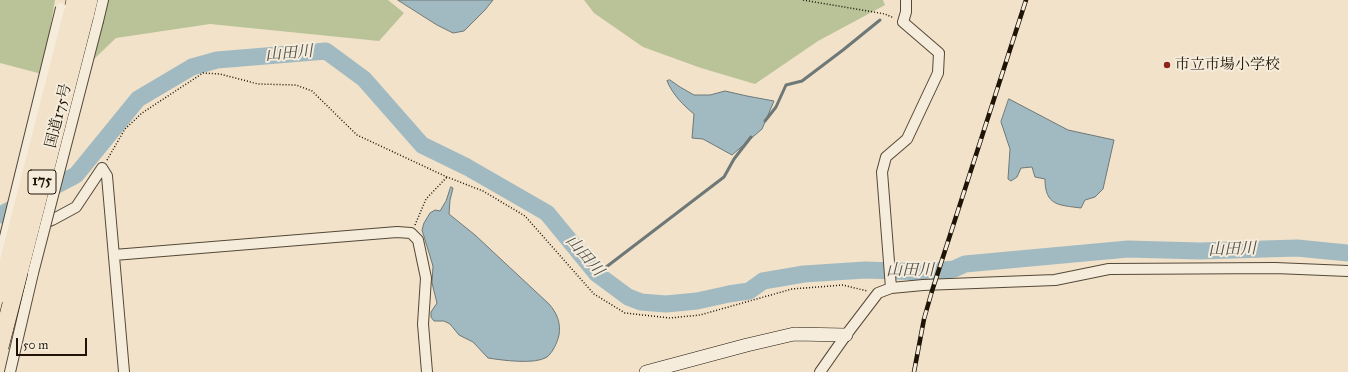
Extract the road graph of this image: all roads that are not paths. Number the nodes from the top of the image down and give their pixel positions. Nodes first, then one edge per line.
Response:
1 (88, 0) edge
2 (103, 0) edge
3 (906, 0) edge
4 (74, 8) edge
5 (0, 238) edge
6 (114, 255) junction
7 (0, 257) edge
8 (1348, 271) edge
9 (891, 288) junction
10 (0, 294) edge
11 (846, 335) junction
12 (0, 347) edge
13 (10, 372) edge
14 (124, 372) edge
15 (427, 372) edge
16 (646, 372) edge
17 (820, 372) edge

1 - 4 highway, 国道175号 / 175
2 - 4 street
3 - 9 street
4 - 7 street, bridge
4 - 10 highway, 国道175号 / 175, bridge
4 - 12 highway, 国道175号 / 175, bridge
4 - 13 street, bridge
5 - 6 street
6 - 14 street
6 - 15 street
8 - 9 street
9 - 11 street
11 - 16 street
11 - 17 street

